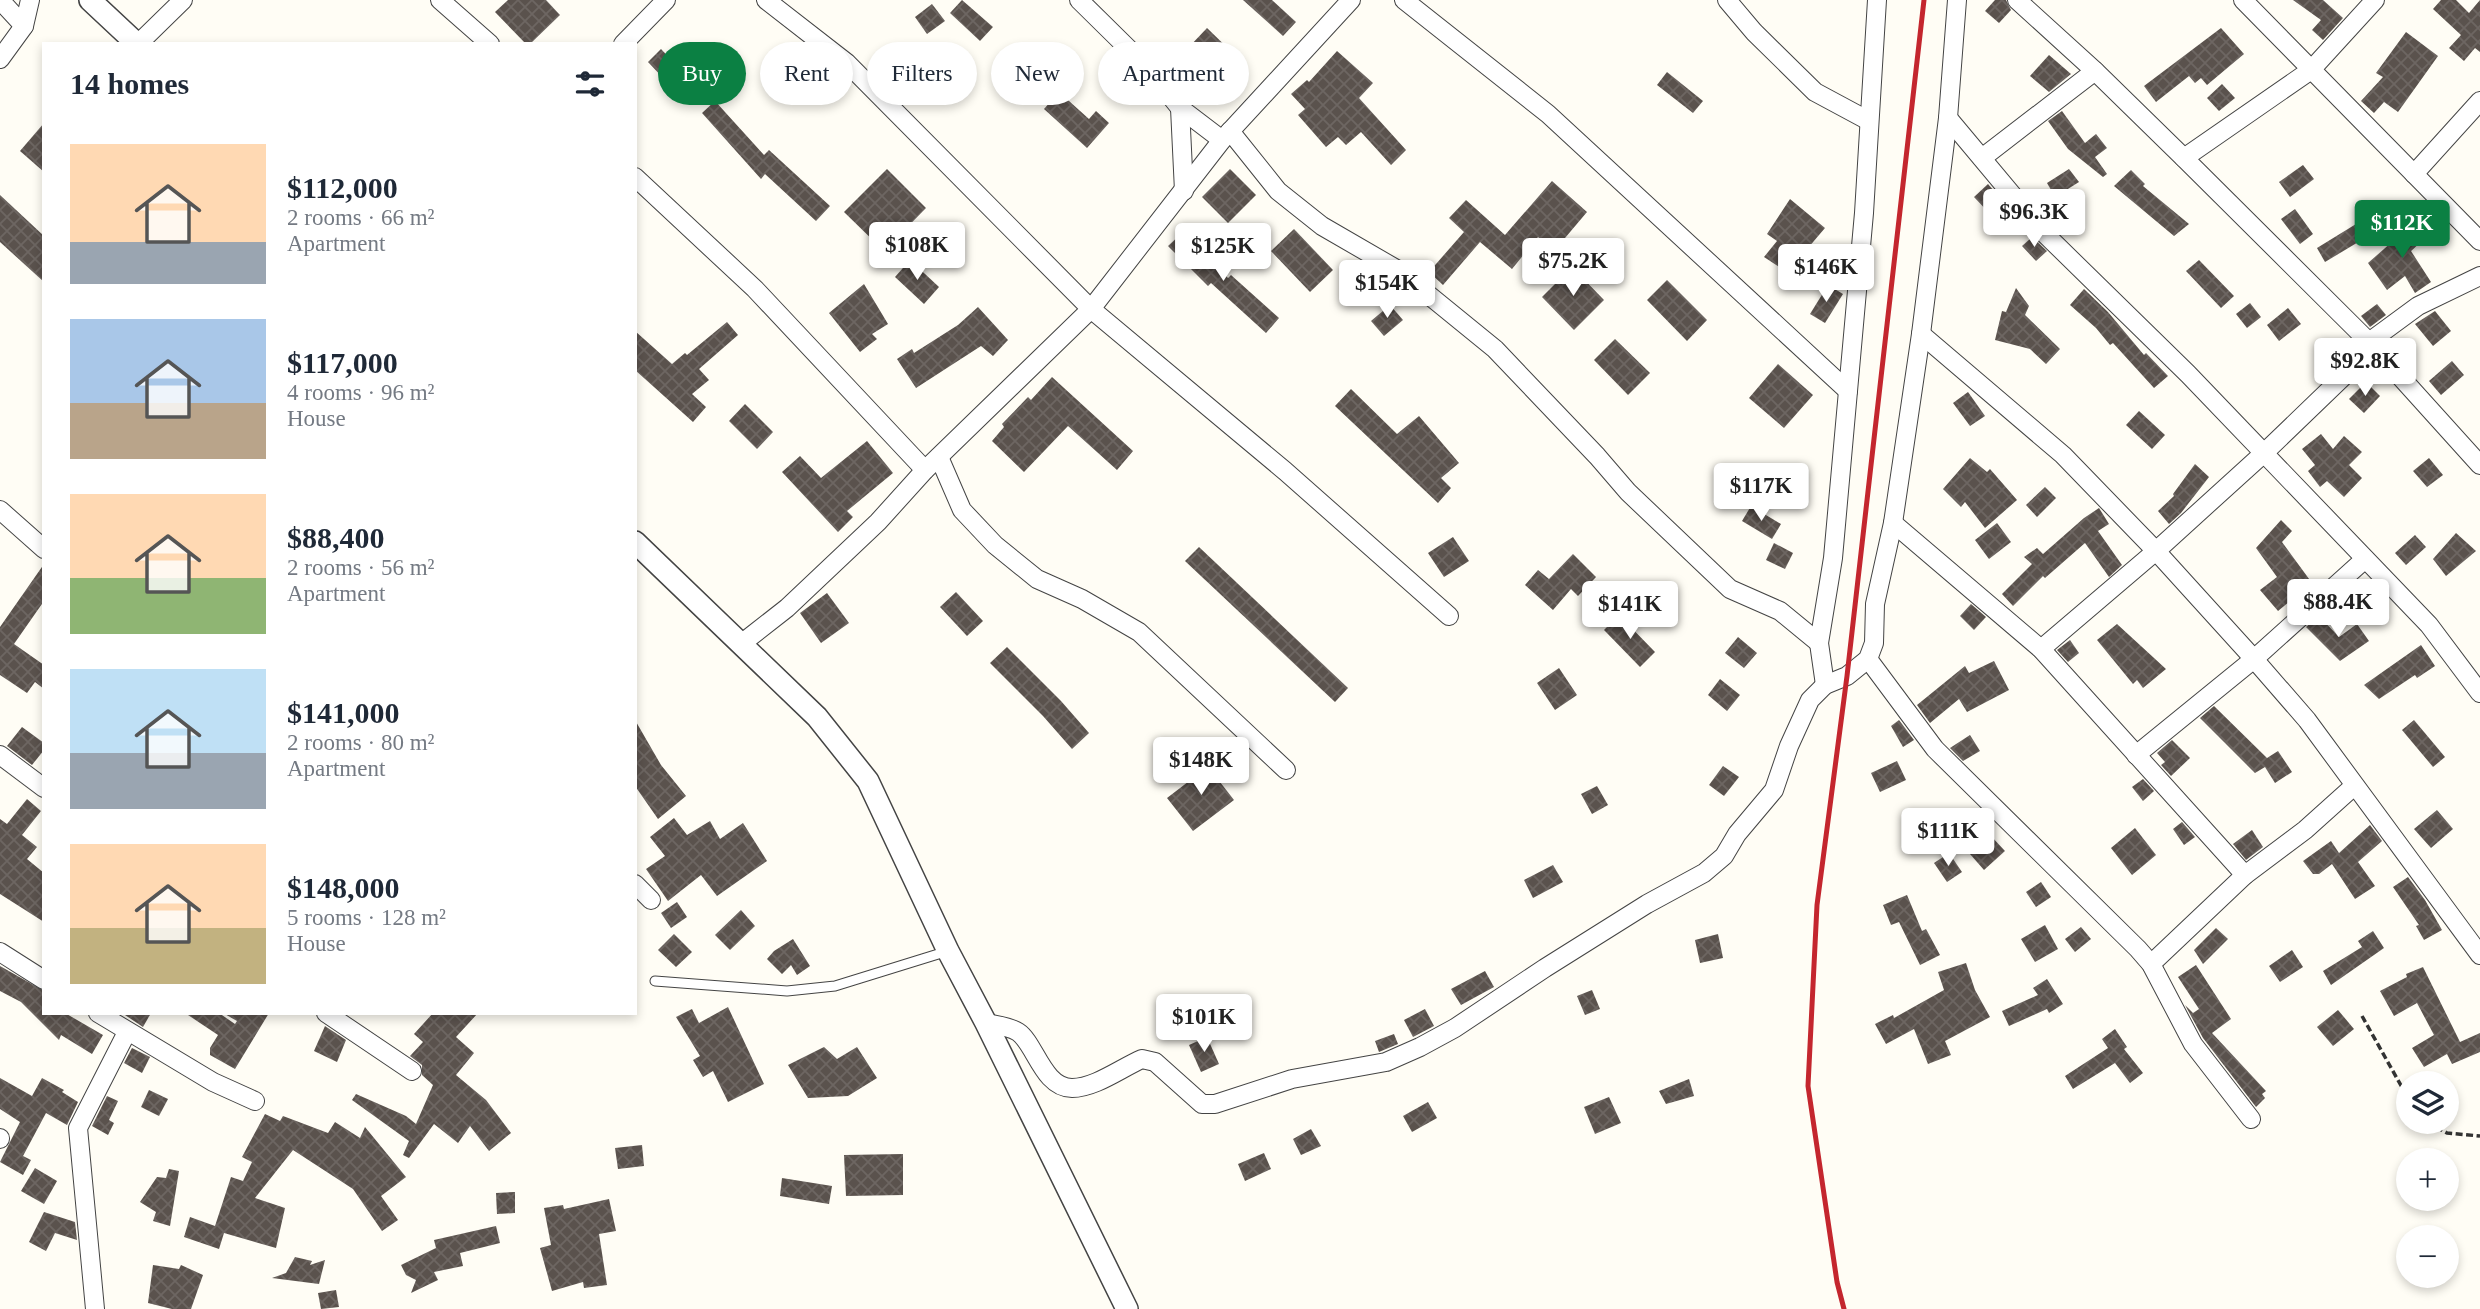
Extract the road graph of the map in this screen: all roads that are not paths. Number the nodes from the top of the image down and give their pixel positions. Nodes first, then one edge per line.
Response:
1 (0, 0) edge
2 (30, 0) edge
3 (90, 0) edge
4 (183, 0) edge
5 (440, 0) edge
6 (666, 0) edge
7 (766, 0) edge
8 (1079, 0) edge
9 (1351, 0) edge
10 (1404, 0) edge
11 (1727, 0) edge
12 (1877, 0) edge
13 (1957, 0) edge
14 (2017, 0) edge
15 (2243, 0) edge
16 (2375, 0) edge
17 (24, 26) junction
18 (136, 42) edge
19 (140, 42) edge
20 (487, 42) edge
21 (625, 42) edge
22 (0, 59) edge
23 (2311, 70) junction
24 (2095, 71) junction
25 (2480, 101) edge
26 (1180, 108) junction
27 (1948, 118) junction
28 (1869, 121) junction
29 (1226, 135) junction
30 (1982, 158) junction
31 (2184, 158) junction
32 (2414, 174) junction
33 (637, 179) edge
34 (1184, 191) junction
35 (2480, 241) edge
36 (2480, 276) edge
37 (1091, 309) junction
38 (1921, 334) junction
39 (2369, 342) junction
40 (1848, 391) junction
41 (2264, 453) junction
42 (932, 463) junction
43 (2480, 465) edge
44 (0, 510) edge
45 (1893, 523) junction
46 (637, 544) edge
47 (42, 547) edge
48 (2156, 551) junction
49 (2365, 559) junction
50 (1449, 616) dead end
51 (1819, 643) junction
52 (741, 644) junction
53 (2041, 649) junction
54 (1868, 659) junction
55 (2254, 659) junction
56 (1825, 685) junction
57 (2480, 693) edge
58 (0, 755) edge
59 (2136, 755) junction
60 (1286, 770) dead end
61 (2354, 786) junction
62 (42, 787) edge
63 (2245, 875) junction
64 (637, 886) edge
65 (650, 900) dead end
66 (948, 951) junction
67 (0, 952) edge
68 (2480, 955) edge
69 (2151, 964) junction
70 (42, 978) edge
71 (655, 981) dead end
72 (101, 1015) edge
73 (329, 1015) edge
74 (986, 1023) junction
75 (127, 1031) junction
76 (412, 1071) dead end
77 (255, 1101) dead end
78 (2251, 1119) dead end
79 (95, 1309) edge
80 (1127, 1309) edge

1 - 17 street
2 - 17 street
3 - 18 street
4 - 19 street
5 - 20 street
6 - 21 street
7 - 37 street
8 - 26 street
9 - 29 street
10 - 40 street
11 - 28 street
12 - 28 street
13 - 27 street
14 - 24 street
15 - 23 street
16 - 23 street
17 - 22 street
23 - 31 street
23 - 32 street
24 - 30 street
24 - 31 street
25 - 32 street
26 - 29 street
26 - 34 street
27 - 30 street
27 - 38 street
28 - 40 street
29 - 34 street
29 - 51 street
30 - 41 street
31 - 39 street
32 - 35 street
33 - 42 street
34 - 37 street
36 - 39 street
37 - 42 street
37 - 50 street
38 - 45 street
38 - 48 street
39 - 41 street
39 - 43 street
40 - 51 street
41 - 48 street
41 - 49 street
42 - 52 street
42 - 60 street
44 - 47 street
45 - 53 street
45 - 54 street
46 - 52 street
48 - 53 street
48 - 55 street
49 - 55 street
49 - 57 street
51 - 56 street
52 - 66 street
53 - 59 street
54 - 56 street
54 - 69 street
55 - 59 street
55 - 61 street
56 - 74 street
58 - 62 street
59 - 63 street
61 - 63 street
61 - 68 street
63 - 69 street
64 - 65 street
66 - 71 lane
66 - 74 street
67 - 70 street
69 - 78 street
72 - 75 street
73 - 76 street
74 - 80 street
75 - 77 street
75 - 79 street

